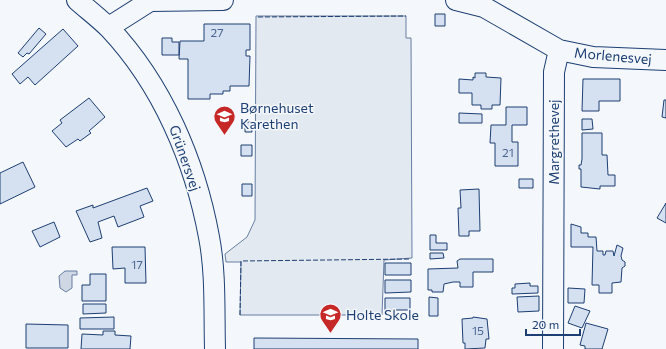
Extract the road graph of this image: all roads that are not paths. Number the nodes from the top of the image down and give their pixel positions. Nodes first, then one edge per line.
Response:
1 (77, 0) edge
2 (223, 0) edge
3 (456, 0) edge
4 (109, 28) junction
5 (559, 50) junction
6 (666, 60) edge
7 (215, 349) edge
8 (553, 349) edge

1 - 4 street, Grünersvej
2 - 4 street
3 - 5 street
4 - 7 street, Grünersvej
5 - 6 street, Morlenesvej
5 - 8 street, Margrethevej

